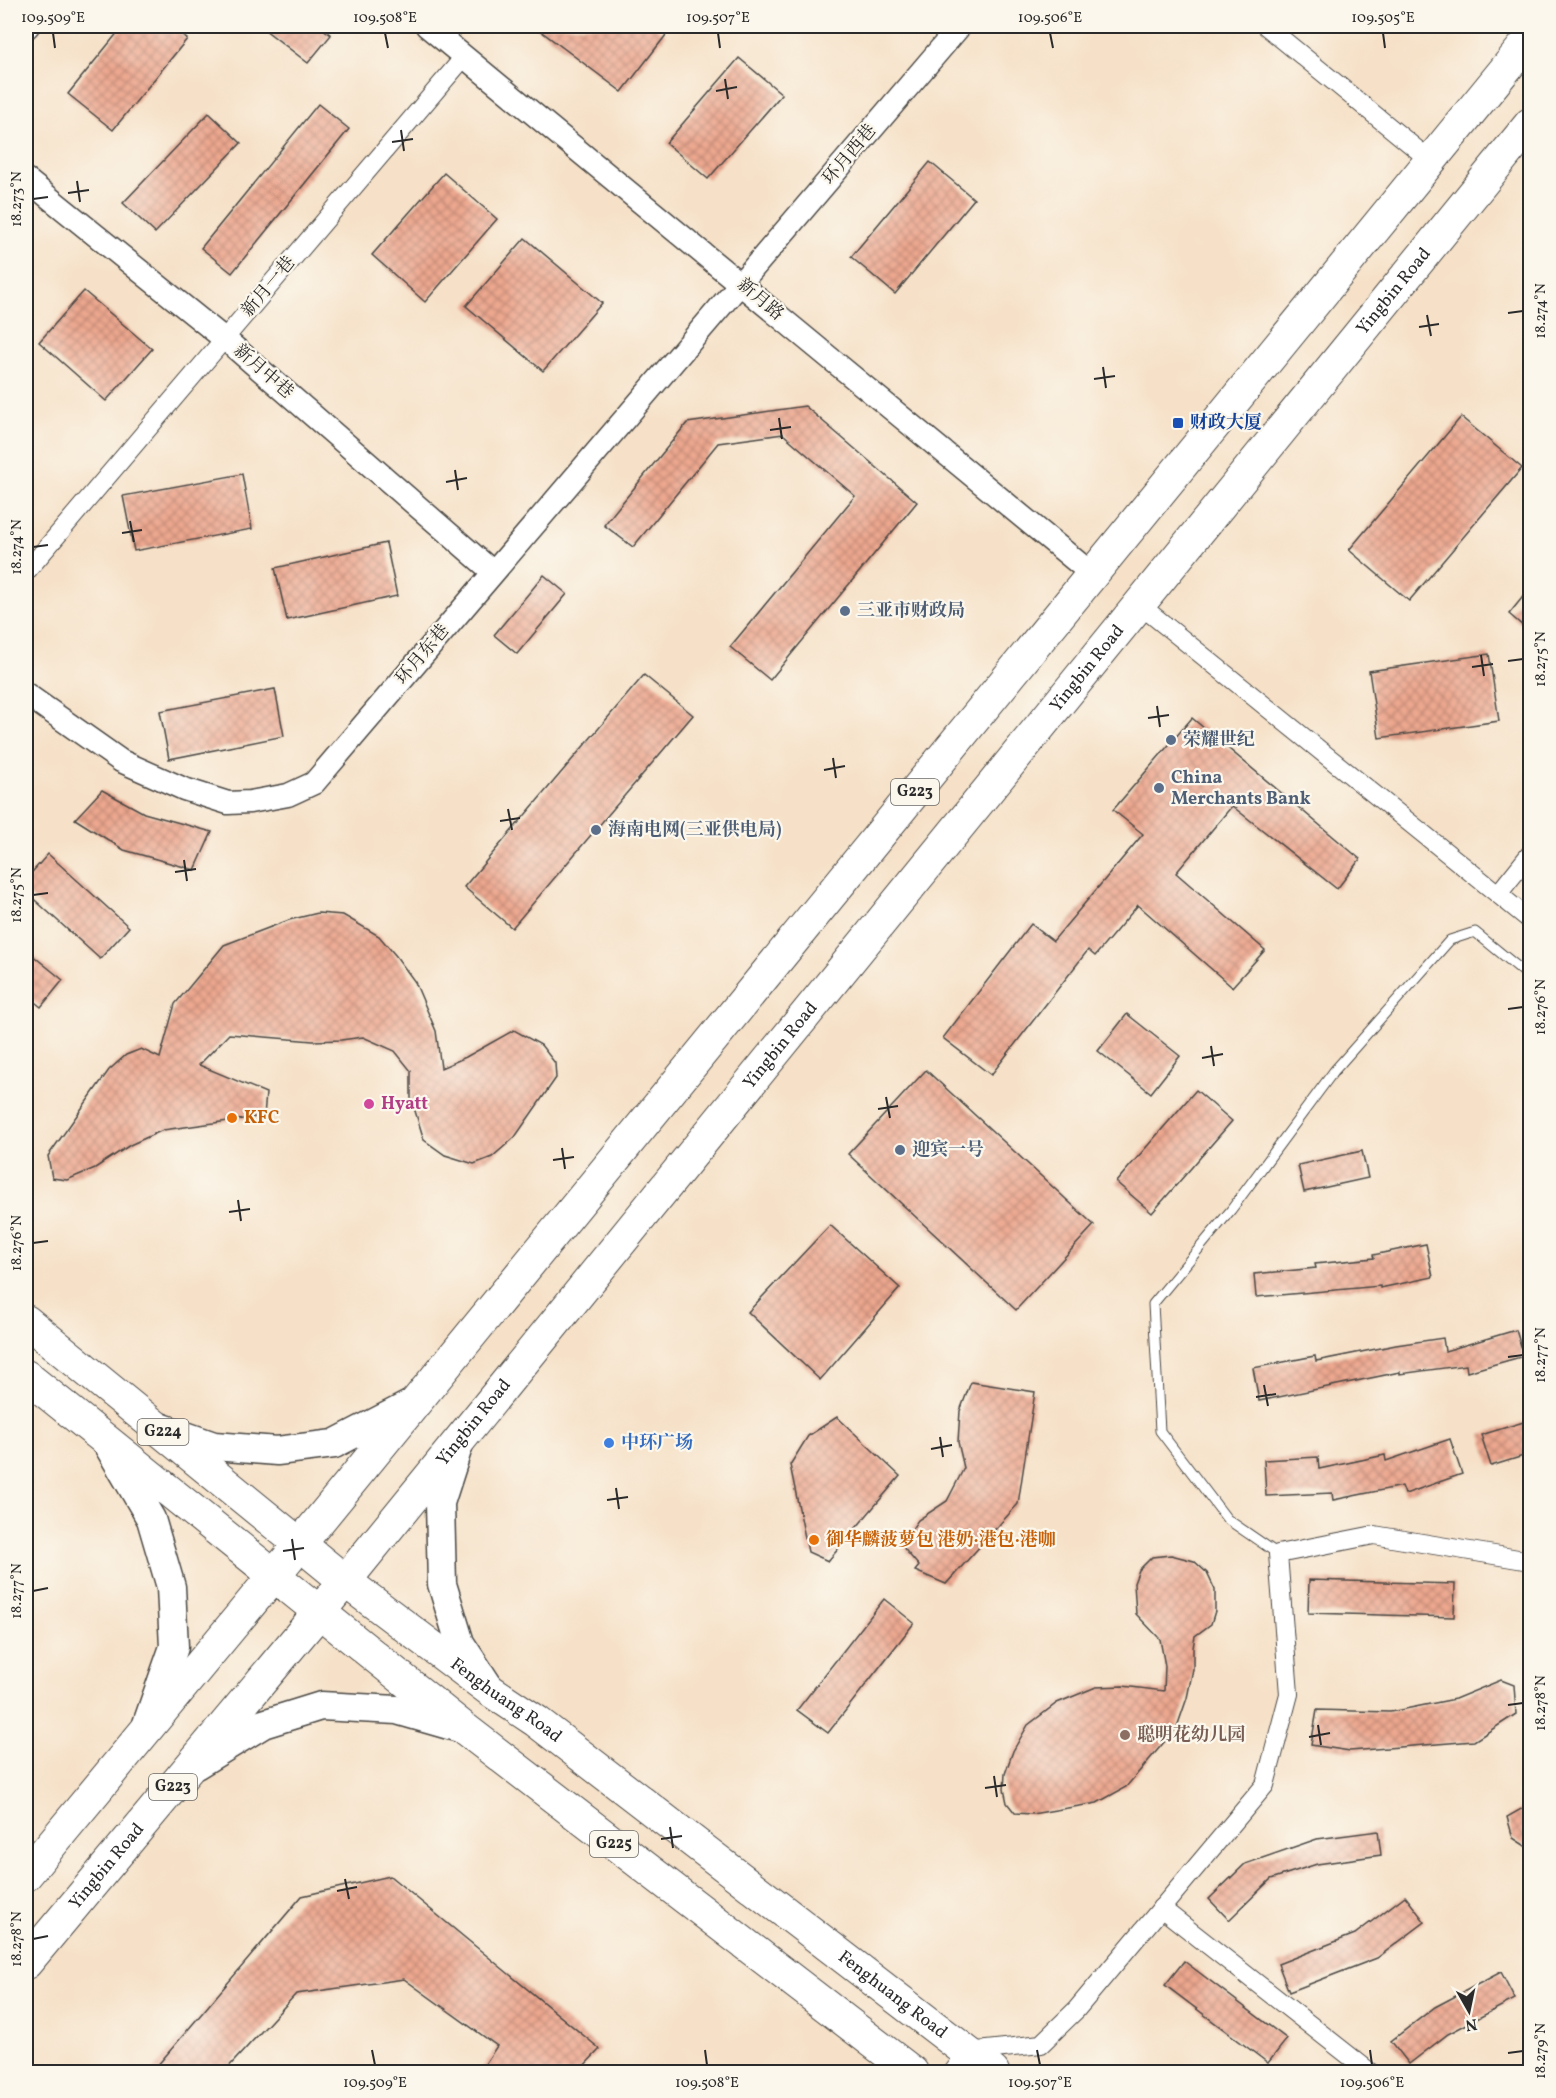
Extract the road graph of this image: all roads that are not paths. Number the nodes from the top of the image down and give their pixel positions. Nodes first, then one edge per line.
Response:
1 (427, 26) edge
2 (960, 26) edge
3 (1266, 26) edge
4 (1530, 39) edge
5 (465, 57) junction
6 (1530, 124) edge
7 (1431, 161) junction
8 (26, 179) edge
9 (741, 284) junction
10 (224, 339) junction
11 (26, 572) edge
12 (493, 572) junction
13 (1093, 575) junction
14 (1140, 605) junction
15 (26, 694) edge
16 (1530, 854) edge
17 (1498, 894) junction
18 (1530, 920) edge
19 (1530, 977) edge
20 (26, 1321) edge
21 (26, 1376) edge
22 (417, 1401) junction
23 (153, 1424) junction
24 (103, 1438) junction
25 (460, 1440) junction
26 (300, 1544) junction
27 (1278, 1554) junction
28 (1530, 1561) edge
29 (274, 1575) junction
30 (345, 1581) junction
31 (320, 1611) junction
32 (491, 1691) junction
33 (465, 1729) junction
34 (145, 1730) junction
35 (186, 1771) junction
36 (26, 1875) edge
37 (1161, 1908) junction
38 (26, 1963) edge
39 (961, 2062) edge
40 (912, 2073) edge
41 (993, 2073) edge
42 (1370, 2073) edge

1 - 5 street, 新月路
2 - 9 street, 环月西巷
3 - 7 street
4 - 7 highway, G223
5 - 9 street, 新月路
5 - 10 street, 新月一巷
6 - 14 highway, Yingbin Road / G223
7 - 13 highway, G223
8 - 10 street, 新月中巷
9 - 12 street, 环月东巷
9 - 13 street, 新月路
10 - 11 street, 新月一巷
10 - 12 street, 新月中巷
12 - 15 street, 环月东巷
13 - 22 highway, G223
14 - 17 street
14 - 25 highway, Yingbin Road / G223
16 - 17 street
17 - 18 street
19 - 27 lane
20 - 23 highway, Fenghuang Road / G224
21 - 24 highway, G224
22 - 23 main road
22 - 26 highway, G223
23 - 26 highway, Fenghuang Road / G224
24 - 29 highway, G224
24 - 34 main road
25 - 30 highway, Yingbin Road / G223
25 - 32 main road
26 - 29 highway, G223
26 - 30 highway, Fenghuang Road / G224
27 - 28 street
27 - 37 street
29 - 31 highway, G225
29 - 34 highway, G223
30 - 31 highway, Yingbin Road / G223
30 - 32 highway, Fenghuang Road / G225
31 - 33 highway, G225
31 - 35 highway, Yingbin Road / G223
32 - 39 highway, Fenghuang Road / G225
33 - 35 main road
33 - 40 highway, G225
34 - 36 highway, G223
35 - 38 highway, Yingbin Road / G223
37 - 39 street
37 - 42 street
39 - 41 highway, Fenghuang Road / G225

